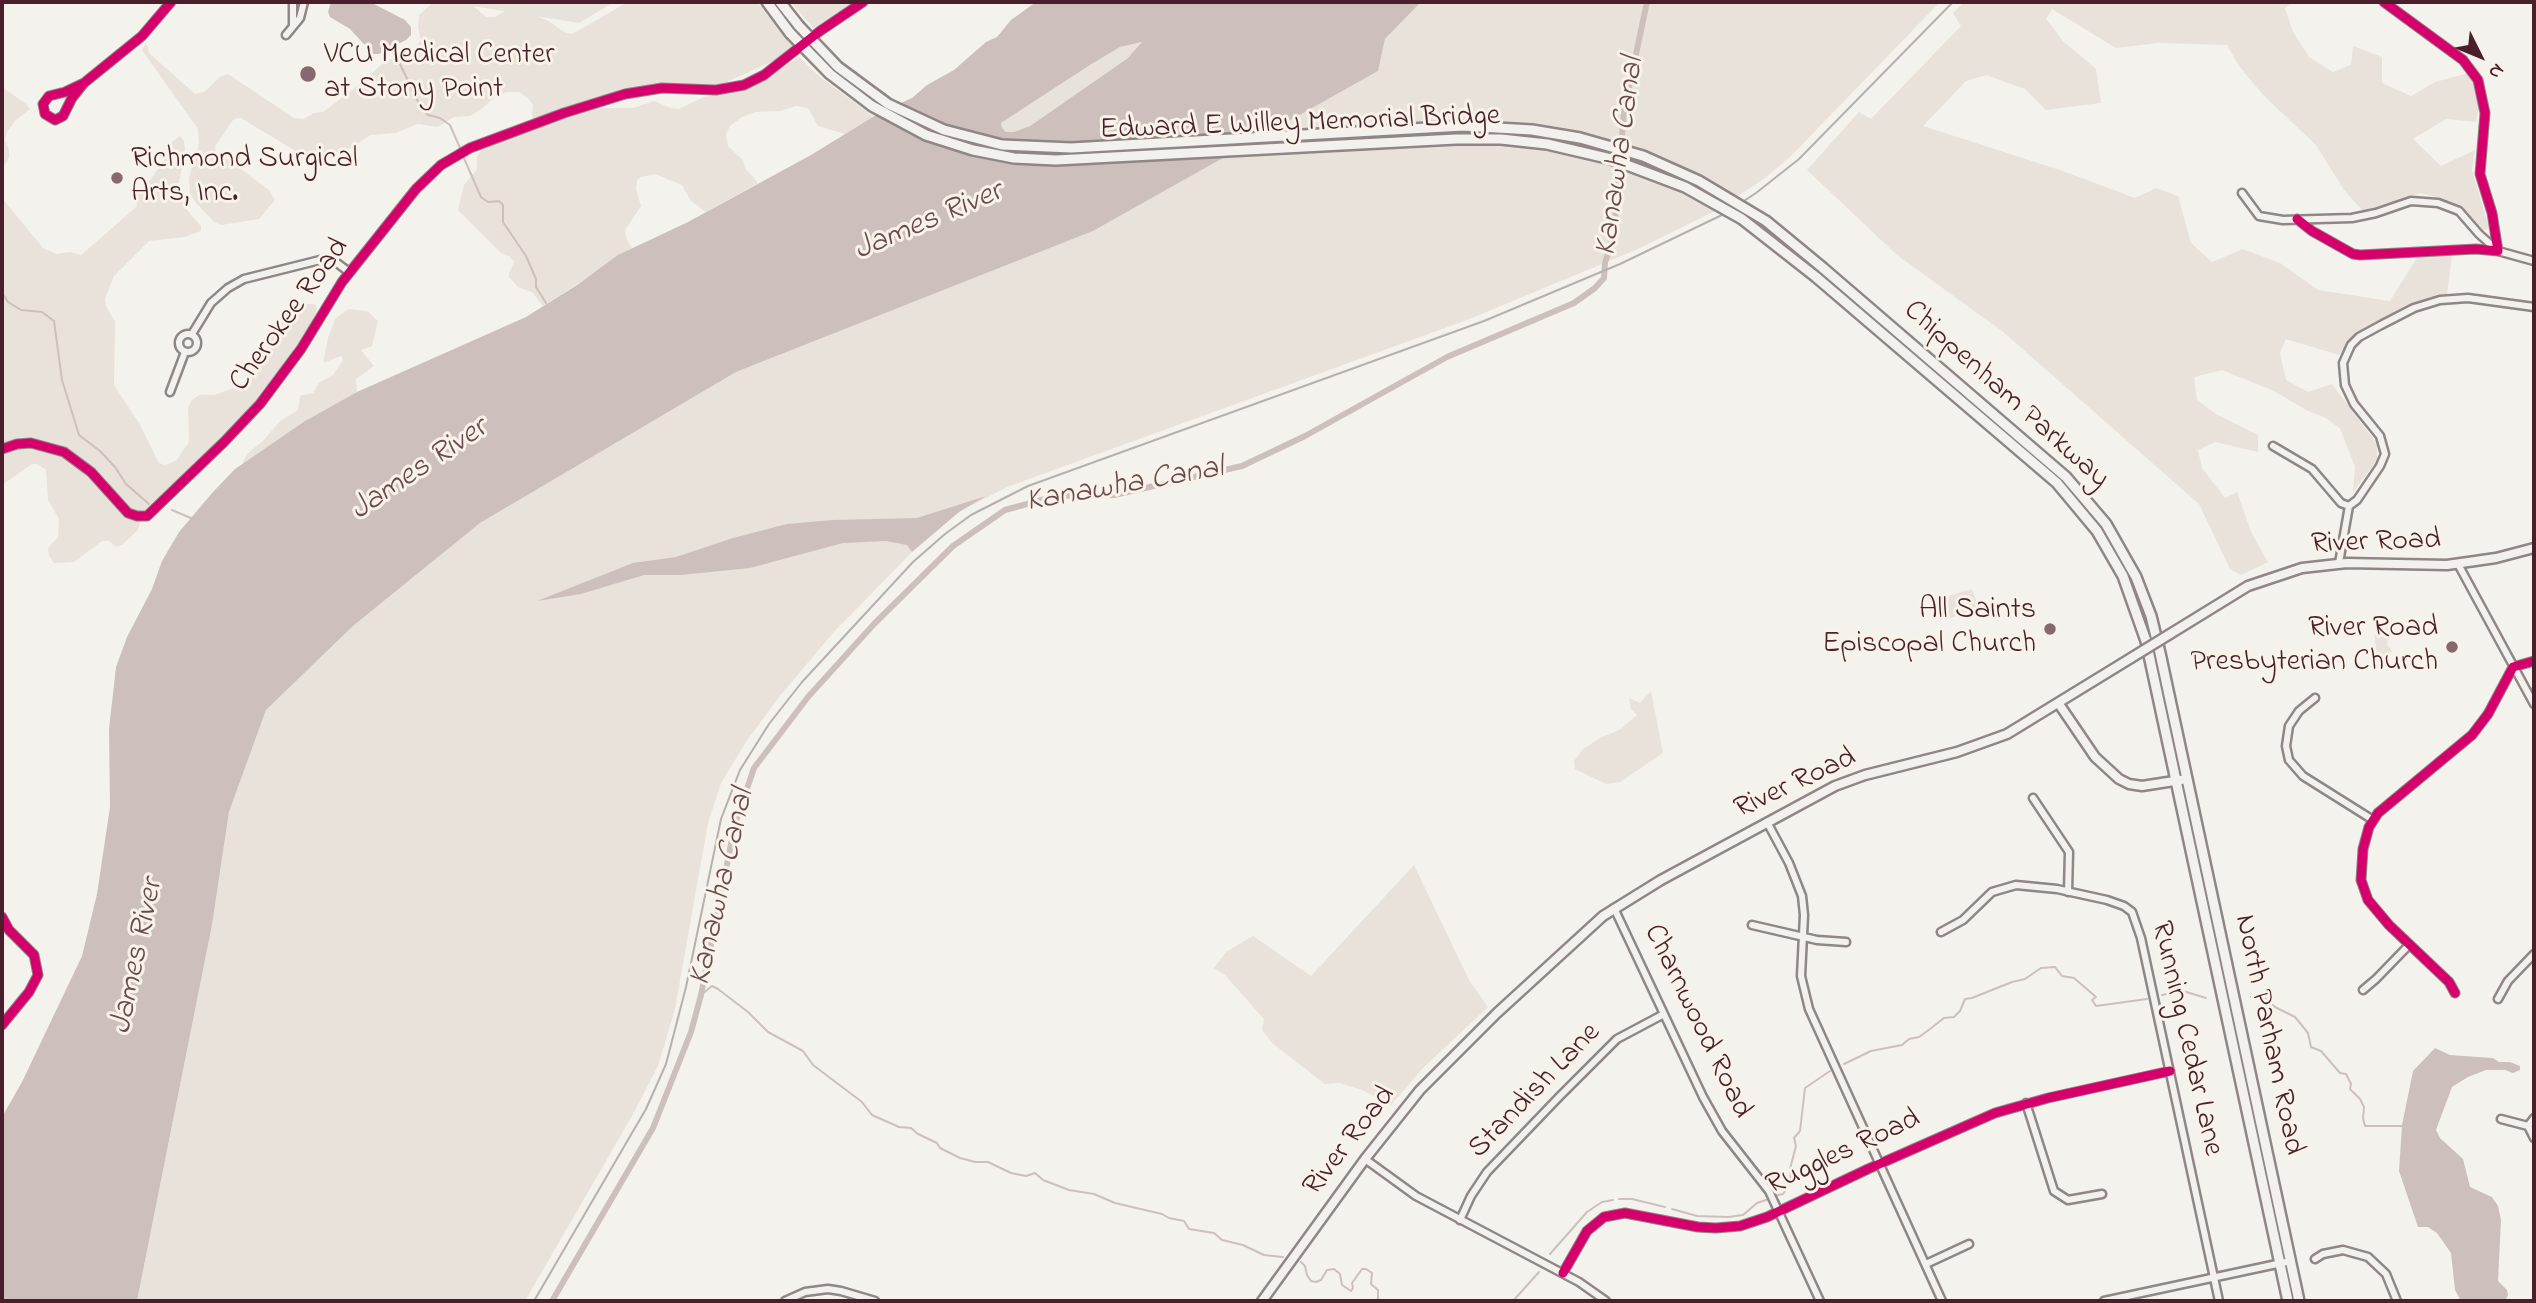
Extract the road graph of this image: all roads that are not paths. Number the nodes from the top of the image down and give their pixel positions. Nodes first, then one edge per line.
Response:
1 (171, 2) edge
2 (293, 2) edge
3 (304, 2) edge
4 (767, 2) edge
5 (780, 2) edge
6 (863, 2) edge
7 (2384, 2) edge
8 (293, 26) junction
9 (286, 35) dead end
10 (84, 83) junction
11 (2242, 193) dead end
12 (2297, 219) junction
13 (2498, 251) junction
14 (2534, 261) edge
15 (1823, 268) joint
16 (349, 272) junction
17 (1816, 277) joint
18 (2534, 307) edge
19 (192, 334) junction
20 (185, 352) junction
21 (170, 392) dead end
22 (2273, 446) dead end
23 (2, 449) edge
24 (2349, 506) junction
25 (2534, 548) edge
26 (2339, 563) junction
27 (2458, 564) junction
28 (2534, 661) edge
29 (2513, 667) junction
30 (2315, 698) dead end
31 (2059, 704) junction
32 (2534, 704) edge
33 (2187, 779) junction
34 (2176, 781) junction
35 (2033, 798) dead end
36 (2373, 820) junction
37 (1767, 822) junction
38 (2068, 892) junction
39 (1614, 908) junction
40 (2, 917) edge
41 (1752, 925) dead end
42 (1941, 932) dead end
43 (1802, 936) junction
44 (1846, 942) dead end
45 (2409, 944) junction
46 (2534, 954) edge
47 (2363, 990) dead end
48 (2455, 993) dead end
49 (2498, 999) dead end
50 (1664, 1014) junction
51 (2, 1025) edge
52 (2169, 1071) junction
53 (2026, 1103) junction
54 (2534, 1118) edge
55 (2501, 1119) dead end
56 (2528, 1126) junction
57 (2534, 1138) edge
58 (1364, 1159) junction
59 (1880, 1164) junction
60 (2102, 1194) dead end
61 (1779, 1211) junction
62 (1460, 1220) junction
63 (1969, 1244) dead end
64 (2315, 1259) dead end
65 (2291, 1261) junction
66 (1926, 1264) junction
67 (2280, 1264) junction
68 (1563, 1273) junction
69 (2214, 1278) junction
70 (785, 1301) edge
71 (875, 1301) edge
72 (1262, 1301) edge
73 (1606, 1301) edge
74 (1820, 1301) edge
75 (1942, 1301) edge
76 (2104, 1301) edge
77 (2219, 1301) edge
78 (2288, 1301) edge
79 (2299, 1301) edge
80 (2397, 1301) edge

1 - 10 street
2 - 8 street
3 - 8 street
4 - 17 highway, Edward E Willey Memorial Bridge, bridge
5 - 15 highway, Edward E Willey Memorial Bridge, bridge
6 - 16 street, Cherokee Road
7 - 13 street
8 - 9 street
10 - 10 street
11 - 12 street
12 - 13 street
12 - 13 street
13 - 14 street
15 - 33 highway, Chippenham Parkway
16 - 19 street
16 - 23 street, Cherokee Road
17 - 34 highway, Chippenham Parkway
18 - 24 street
19 - 20 street
19 - 20 street
20 - 21 street
22 - 24 street
24 - 26 street
25 - 27 main road, River Road
26 - 27 main road, River Road
26 - 31 main road, River Road, bridge
27 - 29 street
28 - 29 street
29 - 32 street
29 - 36 street
30 - 36 street
31 - 34 main road
31 - 37 main road, River Road
33 - 34 main road
33 - 65 highway, North Parham Road
34 - 67 highway, North Parham Road
35 - 38 street
36 - 45 street
37 - 39 main road, River Road
37 - 43 street
38 - 42 street, Running Cedar Lane
38 - 52 street, Running Cedar Lane
39 - 50 street, Charnwood Road
39 - 58 main road, River Road
40 - 51 street
41 - 43 street
43 - 44 street
43 - 59 street
45 - 47 street
45 - 48 street
46 - 49 street
50 - 61 street, Charnwood Road
50 - 62 street, Standish Lane
52 - 53 street, Ruggles Road
52 - 69 street, Running Cedar Lane
53 - 59 street, Ruggles Road
53 - 60 street
54 - 56 street
55 - 56 street
56 - 57 street
58 - 62 street
58 - 72 main road, River Road
59 - 61 street, Ruggles Road
59 - 66 street
61 - 68 street, Ruggles Road
61 - 74 street, Charnwood Road
62 - 68 street
63 - 66 street
64 - 80 street
65 - 67 street
65 - 79 highway, North Parham Road
66 - 75 street
67 - 69 street
67 - 78 highway, North Parham Road
68 - 73 street
69 - 76 street
69 - 77 street, Running Cedar Lane
70 - 71 street

